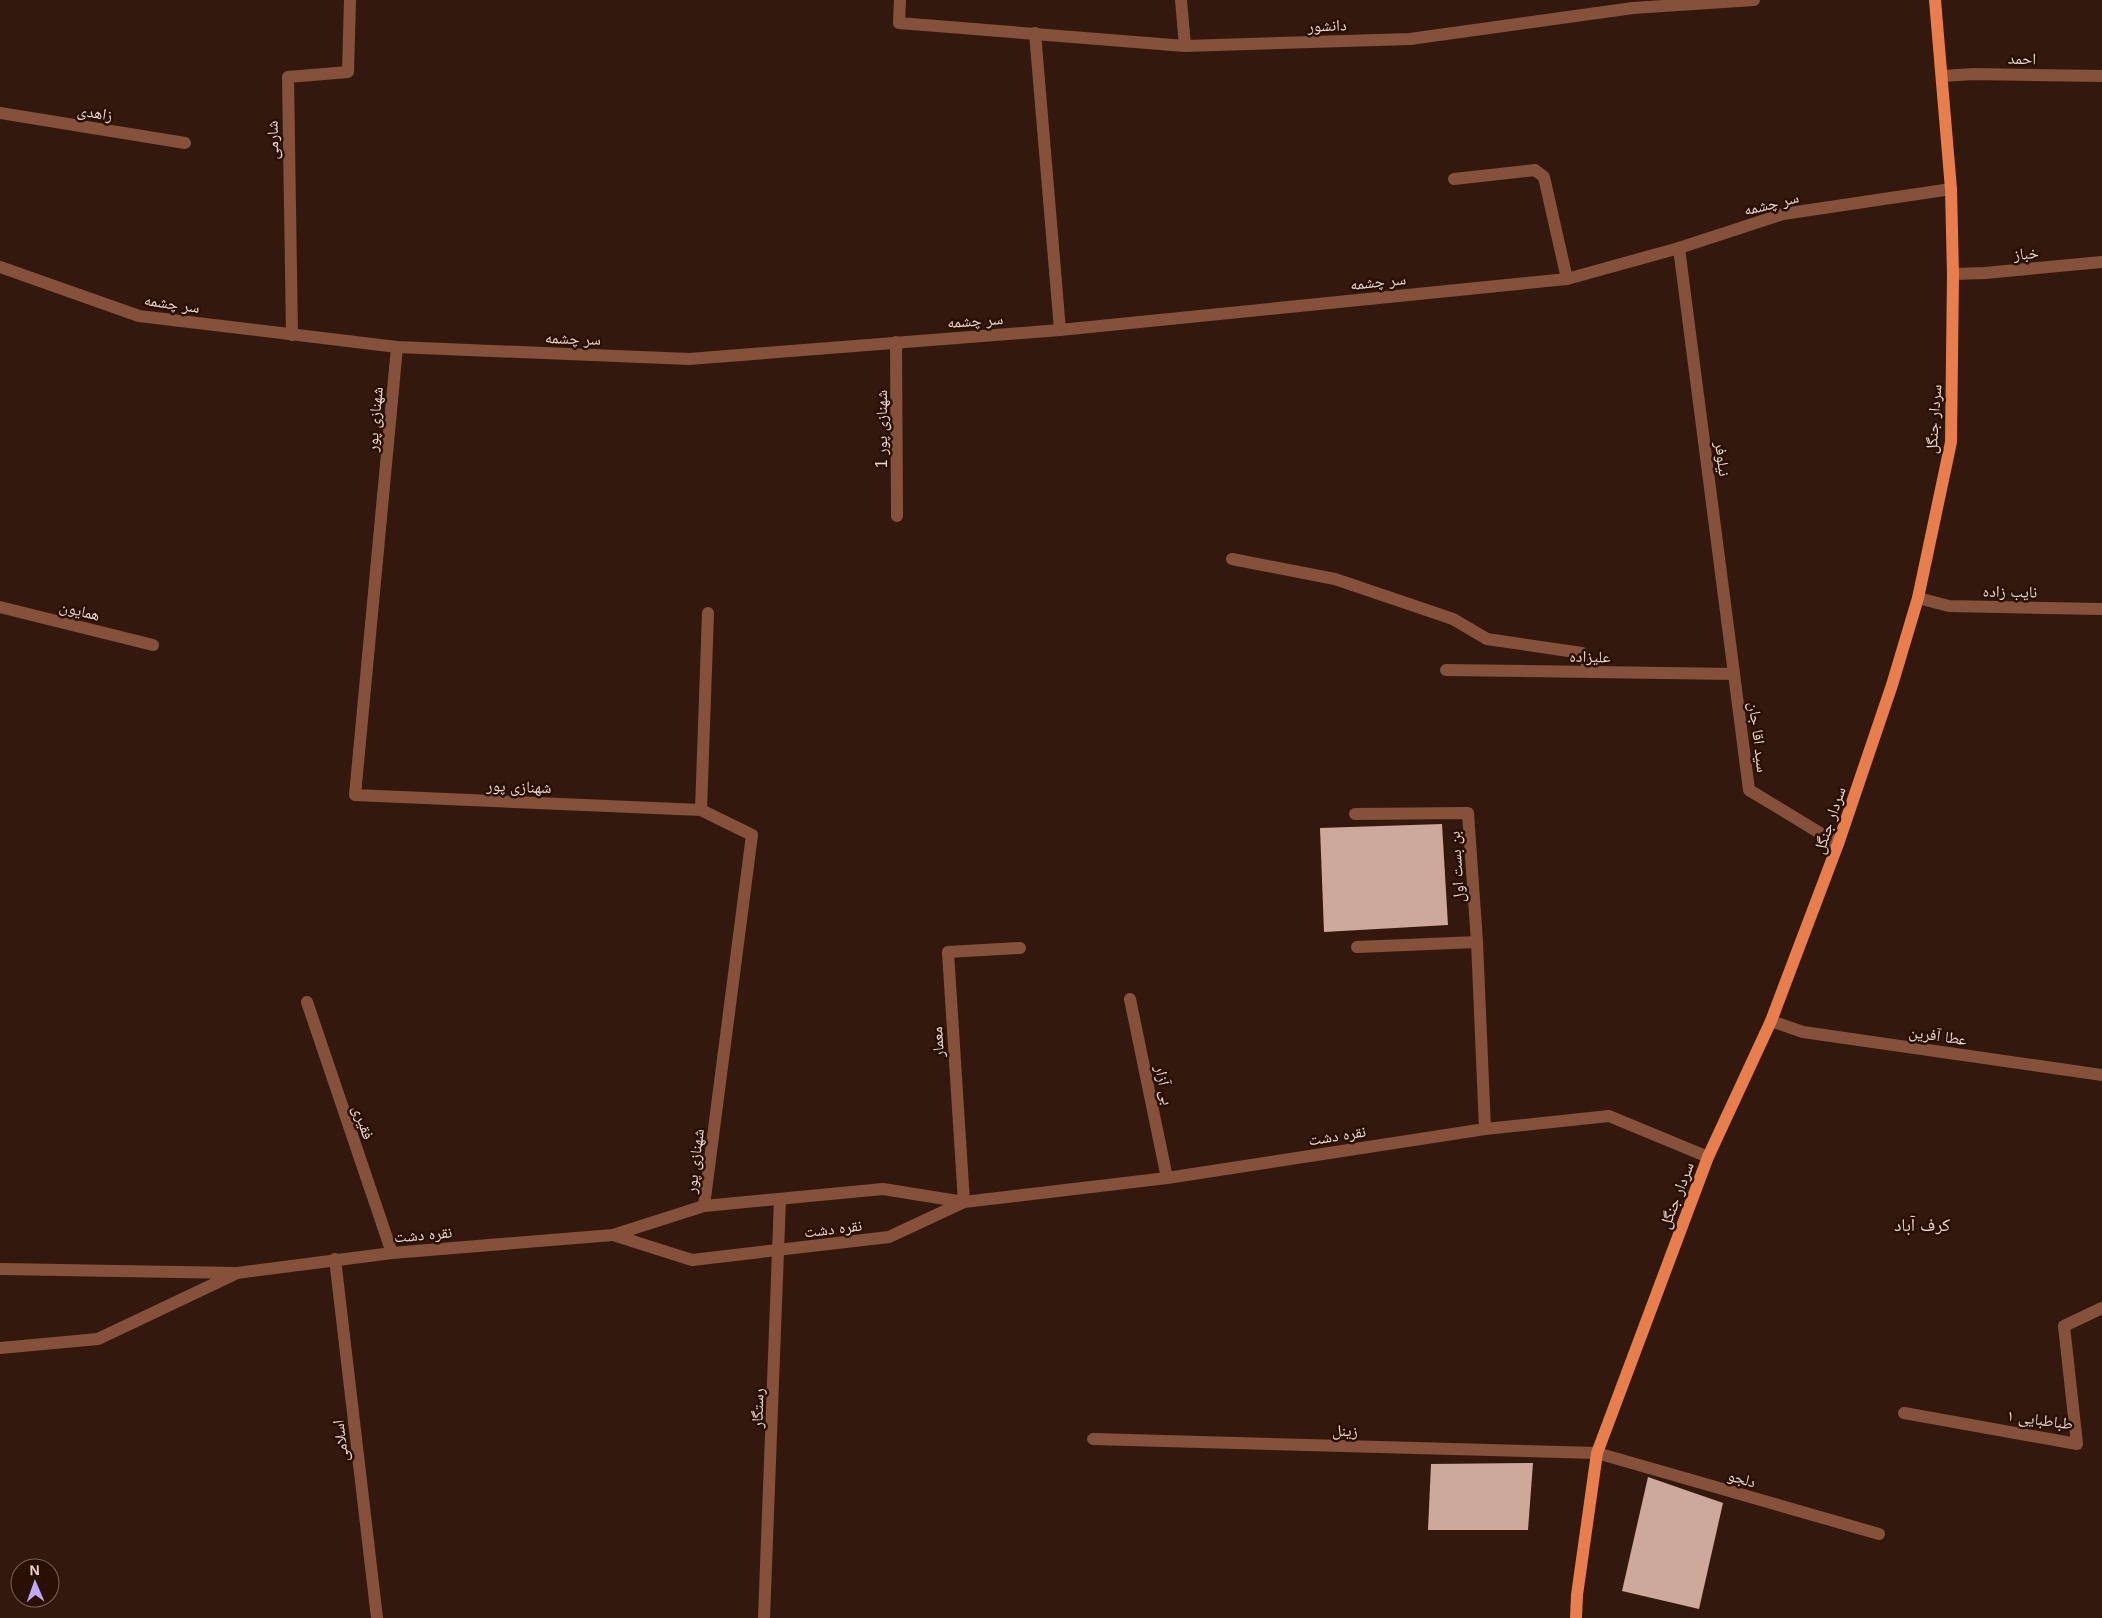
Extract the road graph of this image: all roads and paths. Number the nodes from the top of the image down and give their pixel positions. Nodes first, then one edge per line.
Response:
1 (350, 0) edge
2 (900, 0) edge
3 (1180, 0) edge
4 (1754, 0) edge
5 (1935, 0) edge
6 (1035, 33) junction
7 (1185, 46) junction
8 (1942, 76) junction
9 (2102, 76) edge
10 (0, 113) edge
11 (184, 143) dead end
12 (1454, 179) dead end
13 (1951, 189) junction
14 (1679, 248) junction
15 (2102, 262) edge
16 (1, 273) edge
17 (1953, 274) junction
18 (1566, 279) junction
19 (1060, 330) junction
20 (292, 335) junction
21 (896, 342) junction
22 (397, 347) junction
23 (897, 516) dead end
24 (1232, 559) dead end
25 (1918, 598) junction
26 (0, 607) edge
27 (2102, 609) edge
28 (708, 613) dead end
29 (153, 645) dead end
30 (1446, 670) dead end
31 (1592, 672) junction
32 (1734, 674) junction
33 (701, 810) junction
34 (1355, 814) dead end
35 (1838, 844) junction
36 (1477, 942) junction
37 (1357, 947) dead end
38 (1020, 948) dead end
39 (1130, 999) dead end
40 (306, 1002) dead end
41 (1772, 1021) junction
42 (2101, 1073) edge
43 (1484, 1129) junction
44 (1708, 1157) junction
45 (1168, 1178) junction
46 (780, 1199) junction
47 (964, 1202) junction
48 (704, 1206) junction
49 (613, 1235) junction
50 (779, 1250) junction
51 (392, 1253) junction
52 (335, 1260) junction
53 (0, 1269) edge
54 (237, 1273) junction
55 (2102, 1308) edge
56 (0, 1348) edge
57 (1904, 1413) dead end
58 (1093, 1439) dead end
59 (1597, 1453) junction
60 (1879, 1534) dead end
61 (377, 1618) edge
62 (764, 1618) edge
63 (1576, 1618) edge

1 - 20 street, شارمی
2 - 6 street, دانشور
3 - 7 street
4 - 7 street, دانشور
5 - 8 main road, سردار جنگل
6 - 7 street, دانشور
6 - 19 street
8 - 9 street, احمد
8 - 13 main road, سردار جنگل
10 - 11 street, زاهدی
12 - 18 street
13 - 14 street, سر چشمه
13 - 17 main road, سردار جنگل
14 - 18 street, سر چشمه
14 - 32 street, نیلوفر
15 - 17 street, خباز
16 - 20 street, سر چشمه
17 - 25 main road, سردار جنگل
18 - 19 street, سر چشمه
19 - 21 street, سر چشمه
20 - 22 street, سر چشمه
21 - 22 street, سر چشمه
21 - 23 street, شهنازی پور 1
22 - 33 street, شهنازی پور
24 - 31 street
25 - 27 street, نایب زاده
25 - 35 main road, سردار جنگل
26 - 29 street, همایون
28 - 33 street
30 - 31 street, علیزاده
31 - 32 street, علیزاده
32 - 35 street, سید اقا جان
33 - 48 street, شهنازی پور
34 - 36 street, بن بست اول
35 - 41 main road, سردار جنگل
36 - 37 street
36 - 43 street, بن بست اول
38 - 47 street, معمار
39 - 45 street, بی آزار
40 - 51 street, فقیری
41 - 42 street, عطا آفرین
41 - 44 main road, سردار جنگل
43 - 44 street, نقره دشت
43 - 45 street, نقره دشت
44 - 59 main road, سردار جنگل
45 - 47 street, نقره دشت
46 - 47 street, نقره دشت
46 - 48 street, نقره دشت
46 - 50 street, رستگار
47 - 50 street, نقره دشت
48 - 49 street, نقره دشت
49 - 50 street, نقره دشت
49 - 51 street, نقره دشت
50 - 62 street, رستگار
51 - 52 street, نقره دشت
52 - 54 street, نقره دشت
52 - 61 street, اسلامی
53 - 54 street, نقره دشت
54 - 56 street, نقره دشت
55 - 57 street, طباطبایی ۱
58 - 59 street, زینل
59 - 60 street, دلجو
59 - 63 main road, سردار جنگل

